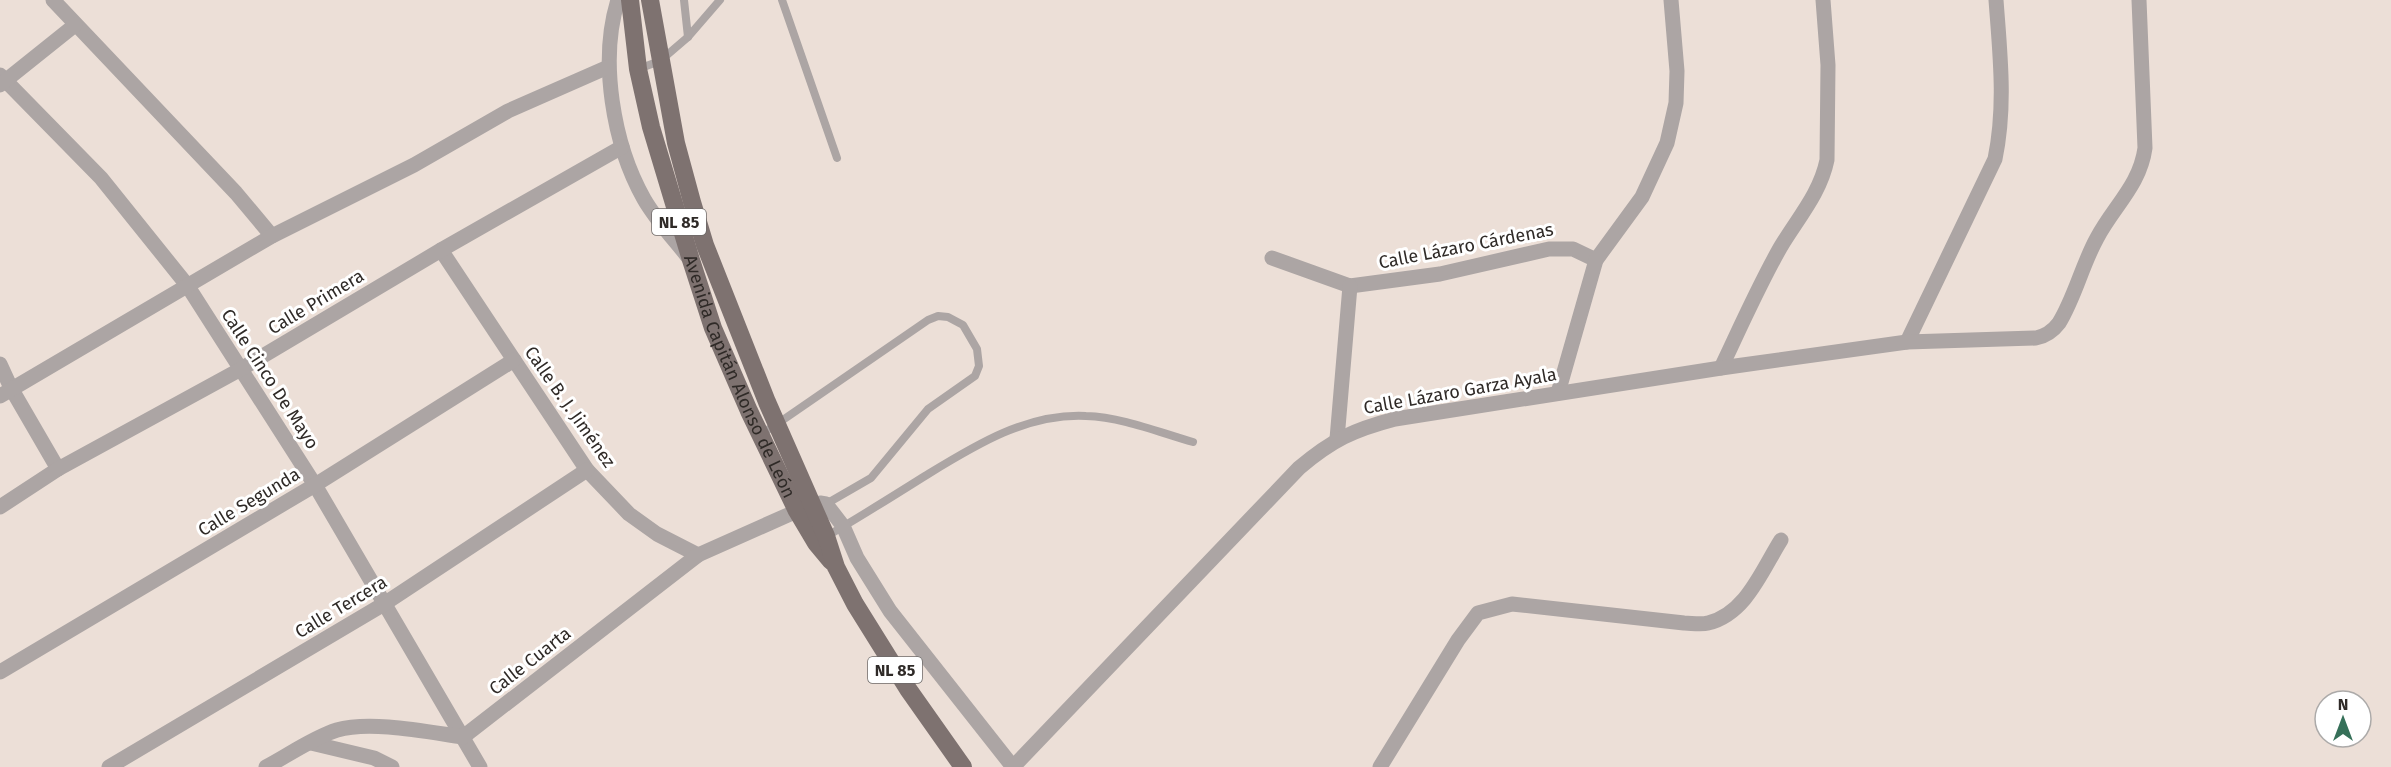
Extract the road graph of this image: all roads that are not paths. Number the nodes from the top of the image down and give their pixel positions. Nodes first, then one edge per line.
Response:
1 (53, 0) edge
2 (618, 0) edge
3 (630, 0) edge
4 (650, 0) edge
5 (684, 0) edge
6 (720, 0) edge
7 (782, 0) edge
8 (1671, 0) edge
9 (1823, 0) edge
10 (1996, 0) edge
11 (2139, 0) edge
12 (75, 25) junction
13 (688, 38) junction
14 (660, 61) junction
15 (608, 67) junction
16 (638, 69) junction
17 (2, 80) edge
18 (622, 147) junction
19 (837, 158) dead end
20 (272, 236) junction
21 (441, 250) junction
22 (1272, 258) dead end
23 (691, 260) junction
24 (1596, 261) junction
25 (187, 285) junction
26 (1350, 286) junction
27 (1907, 342) junction
28 (514, 360) junction
29 (0, 364) edge
30 (1721, 368) junction
31 (241, 369) junction
32 (5, 392) edge
33 (1558, 393) junction
34 (777, 424) junction
35 (761, 434) junction
36 (1337, 439) junction
37 (1193, 442) dead end
38 (58, 469) junction
39 (586, 470) junction
40 (315, 485) junction
41 (0, 507) edge
42 (812, 507) junction
43 (843, 526) junction
44 (821, 539) junction
45 (1781, 540) dead end
46 (698, 555) junction
47 (384, 604) junction
48 (0, 672) edge
49 (463, 737) junction
50 (310, 743) junction
51 (109, 767) edge
52 (266, 767) edge
53 (392, 767) edge
54 (480, 767) edge
55 (963, 767) edge
56 (1013, 767) edge
57 (1380, 767) edge

1 - 12 street
2 - 15 street
3 - 16 main road, Avenida Capitán Alonso de León / NL 85
4 - 14 main road, Avenida Capitán Alonso de León / NL 85
5 - 13 lane
6 - 13 lane
7 - 19 lane
8 - 24 street
9 - 30 street
10 - 27 street
11 - 27 street, Calle Lázaro Garza Ayala
12 - 17 street
12 - 20 street
13 - 14 lane
14 - 16 lane
14 - 34 main road, Avenida Capitán Alonso de León / NL 85
15 - 18 street
15 - 20 street
16 - 23 main road, Avenida Capitán Alonso de León / NL 85
17 - 25 street, Calle Cinco De Mayo
18 - 21 street, Calle Primera
18 - 23 street
20 - 25 street
21 - 28 street, Calle B. J. Jiménez
21 - 31 street, Calle Primera
22 - 26 street
23 - 35 main road, Avenida Capitán Alonso de León / NL 85
24 - 26 street, Calle Lázaro Cárdenas
24 - 33 street
25 - 31 street, Calle Cinco De Mayo
25 - 32 street
26 - 36 street
27 - 30 street, Calle Lázaro Garza Ayala
28 - 39 street, Calle B. J. Jiménez
28 - 40 street, Calle Segunda
29 - 32 street
30 - 33 street, Calle Lázaro Garza Ayala
31 - 38 street, Calle Primera
31 - 40 street, Calle Cinco De Mayo
32 - 38 street
33 - 36 street, Calle Lázaro Garza Ayala
34 - 35 lane
34 - 42 main road, Avenida Capitán Alonso de León / NL 85
34 - 42 lane
35 - 42 main road, Avenida Capitán Alonso de León / NL 85
36 - 56 street, Calle Lázaro Garza Ayala
37 - 43 lane
38 - 41 street, Calle Primera
39 - 46 street, Calle B. J. Jiménez
39 - 47 street, Calle Tercera
40 - 47 street, Calle Cinco De Mayo
40 - 48 street, Calle Segunda
42 - 43 street
42 - 44 main road, Avenida Capitán Alonso de León / NL 85
42 - 46 street, Calle Cuarta
43 - 44 lane
43 - 56 street
44 - 55 main road, Avenida Capitán Alonso de León / NL 85
45 - 57 street
46 - 49 street, Calle Cuarta
47 - 49 street, Calle Cinco De Mayo
47 - 51 street, Calle Tercera
49 - 50 street
49 - 54 street, Calle Cinco De Mayo
50 - 52 street
50 - 53 street

